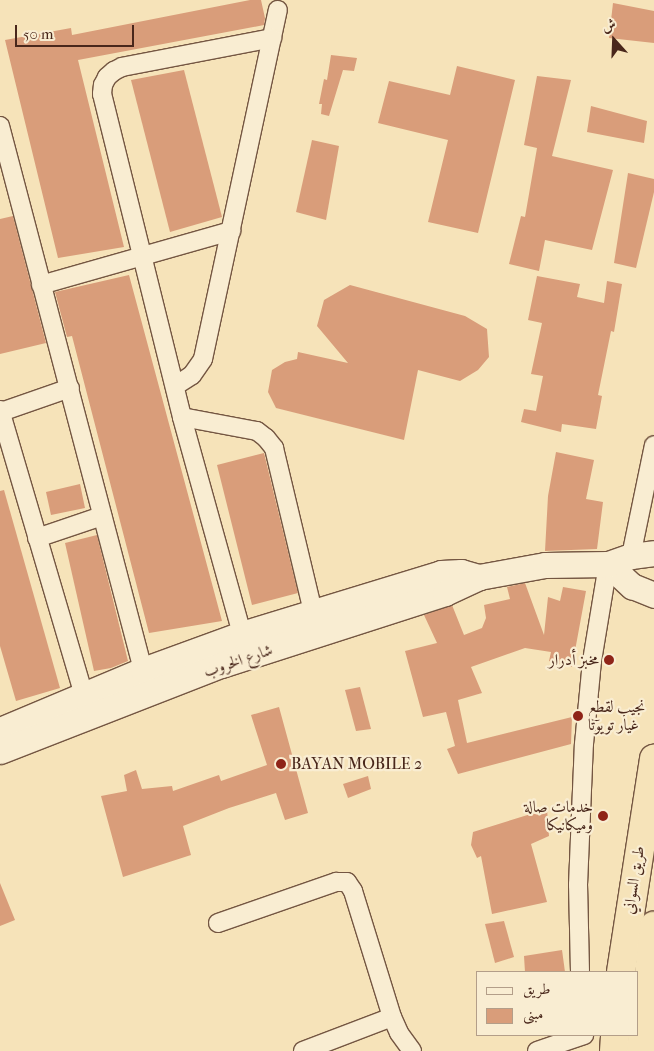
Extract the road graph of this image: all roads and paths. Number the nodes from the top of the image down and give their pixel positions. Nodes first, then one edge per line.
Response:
1 (278, 10) dead end
2 (272, 38) junction
3 (0, 126) edge
4 (5, 161) edge
5 (230, 231) junction
6 (142, 256) junction
7 (41, 285) junction
8 (175, 386) junction
9 (70, 388) junction
10 (0, 411) edge
11 (182, 417) junction
12 (654, 445) edge
13 (102, 516) junction
14 (37, 538) junction
15 (643, 554) edge
16 (608, 564) junction
17 (479, 577) junction
18 (654, 595) edge
19 (313, 612) junction
20 (242, 634) junction
21 (218, 654) junction
22 (144, 670) junction
23 (84, 695) junction
24 (0, 730) edge
25 (0, 751) edge
26 (654, 759) edge
27 (218, 923) dead end
28 (654, 926) edge
29 (580, 971) edge
30 (621, 971) edge
31 (392, 1017) junction
32 (579, 1036) edge
33 (615, 1036) edge
34 (303, 1051) edge
35 (412, 1051) edge
36 (537, 1051) edge
37 (614, 1051) edge
38 (641, 1051) edge

1 - 2 street
2 - 5 street
2 - 6 street
3 - 4 street
4 - 7 street
5 - 6 street
5 - 8 street
6 - 7 street
6 - 8 street
7 - 9 street
8 - 11 street
9 - 10 street
9 - 13 street
10 - 14 street
11 - 19 street
11 - 20 street
12 - 15 street
13 - 14 street
13 - 22 street
14 - 23 street
15 - 16 main road, شارع الخروب
16 - 17 main road, شارع الخروب
16 - 18 main road
16 - 29 street
17 - 19 main road, شارع الخروب
17 - 21 main road, شارع الخروب
19 - 20 main road, شارع الخروب
20 - 21 main road, شارع الخروب
21 - 22 main road, شارع الخروب
21 - 25 main road, شارع الخروب
22 - 23 main road, شارع الخروب
23 - 24 main road, شارع الخروب
26 - 30 highway, طريق السواني
27 - 31 street
28 - 38 highway, طريق السواني
31 - 34 street
31 - 35 street
32 - 36 street
33 - 37 highway

